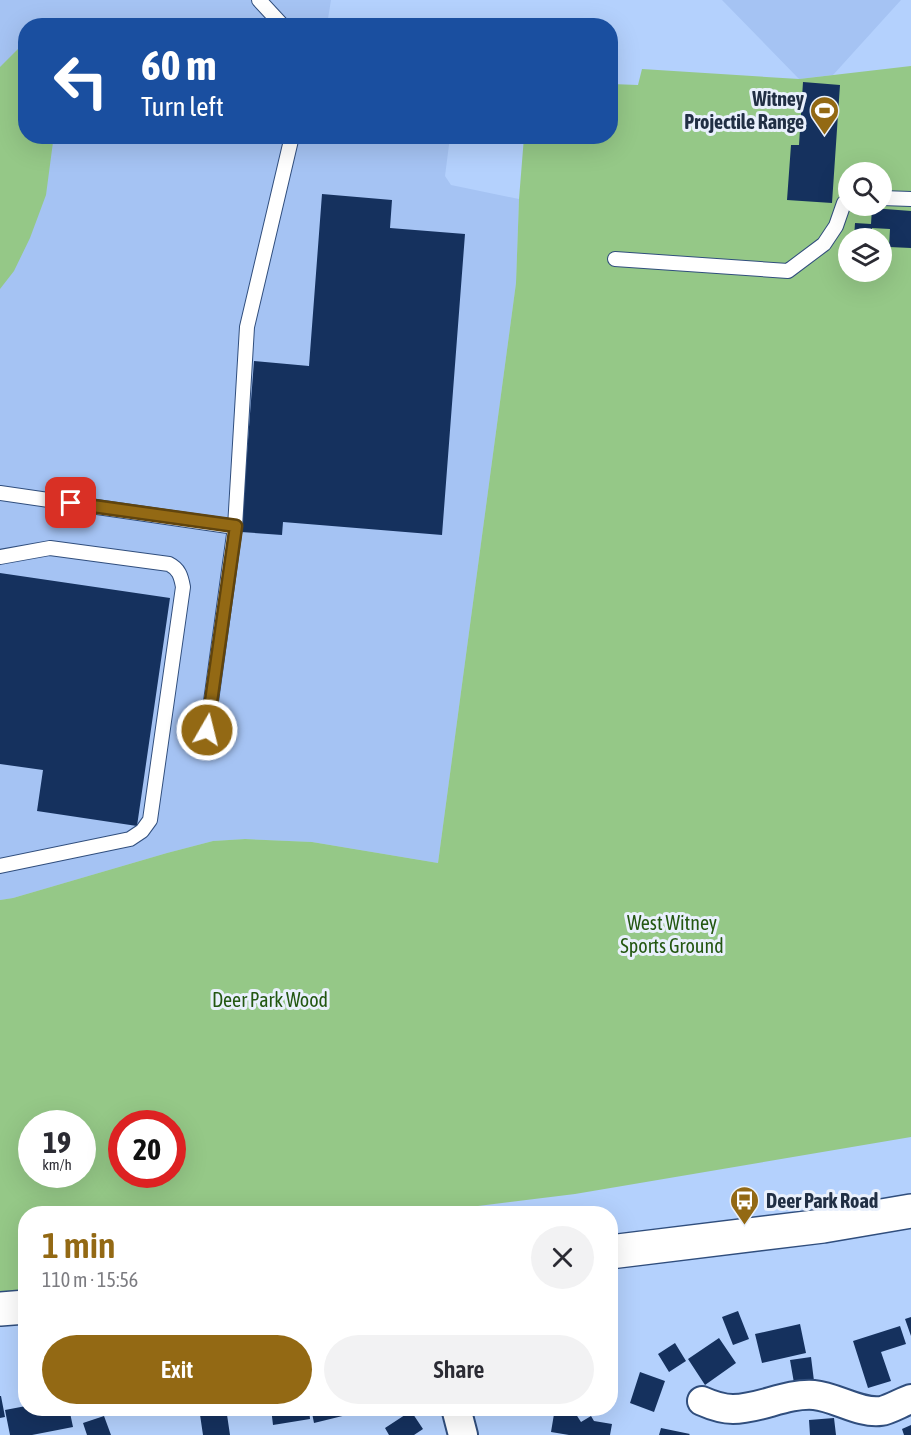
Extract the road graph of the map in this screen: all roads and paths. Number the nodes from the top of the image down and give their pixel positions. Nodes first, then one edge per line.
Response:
1 (259, 0) edge
2 (276, 18) edge
3 (289, 144) edge
4 (892, 198) edge
5 (911, 199) edge
6 (839, 216) edge
7 (615, 259) dead end
8 (0, 493) edge
9 (236, 526) junction
10 (0, 557) edge
11 (204, 752) dead end
12 (0, 866) edge
13 (911, 1211) edge
14 (618, 1251) edge
15 (18, 1308) edge
16 (0, 1309) edge
17 (911, 1399) edge
18 (702, 1401) dead end
19 (458, 1416) edge
20 (880, 1423) edge
21 (463, 1435) edge

1 - 2 lane
3 - 9 lane
4 - 5 lane
6 - 7 lane
8 - 9 lane
9 - 11 lane
10 - 12 lane
13 - 14 street
15 - 16 street
17 - 20 street
18 - 20 street
19 - 21 street

